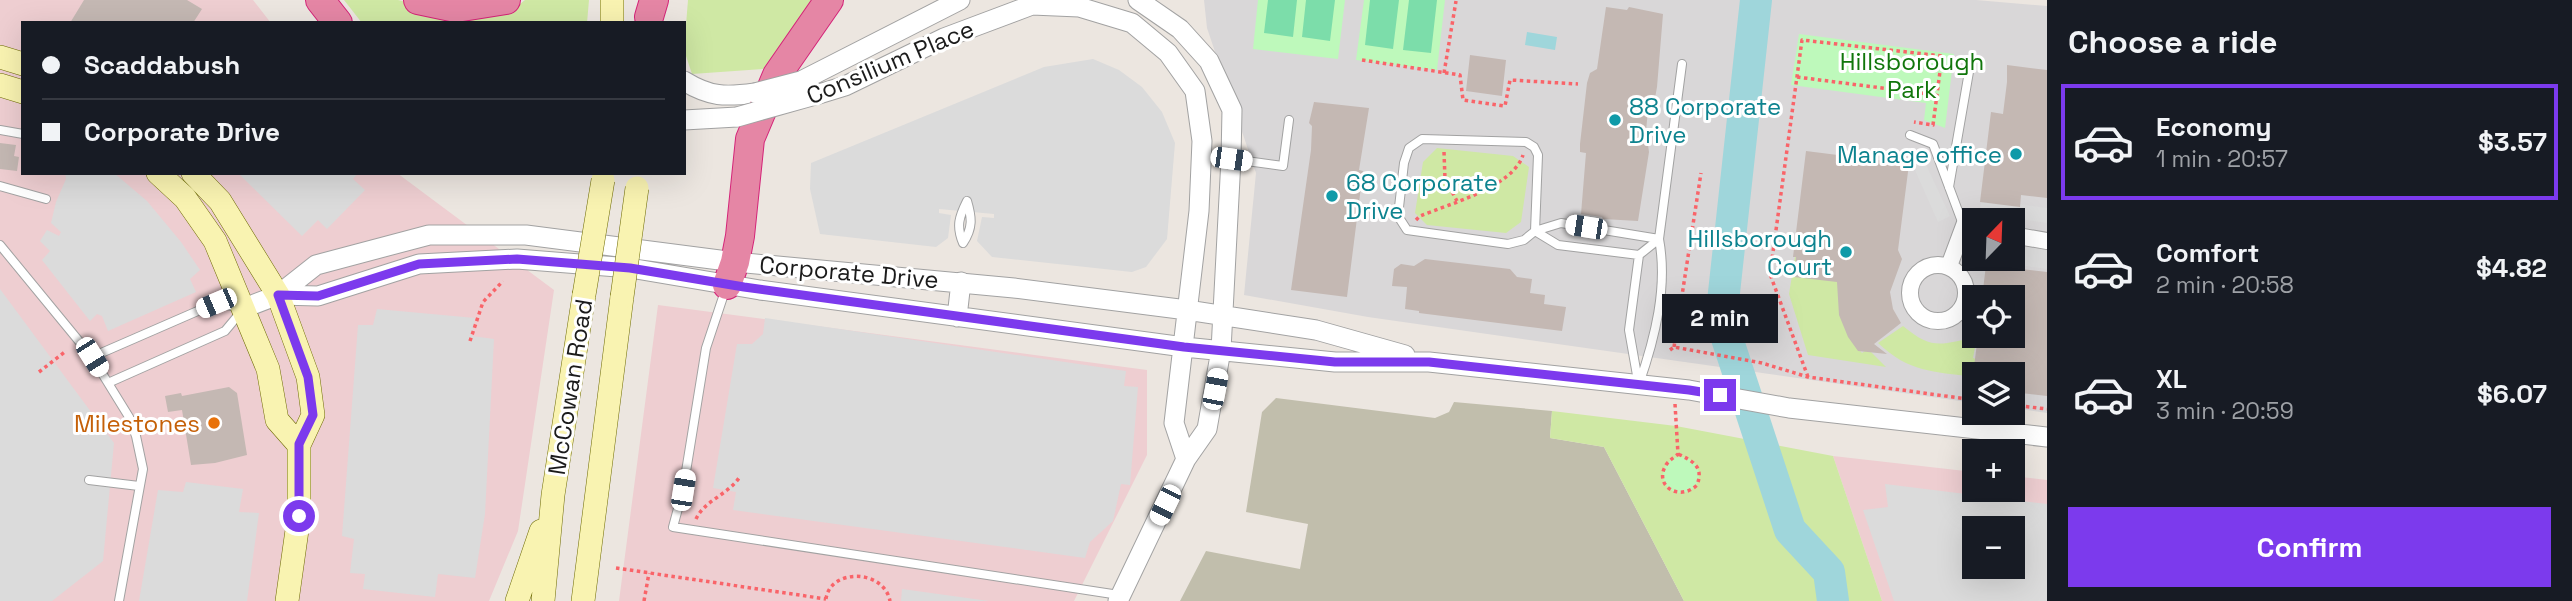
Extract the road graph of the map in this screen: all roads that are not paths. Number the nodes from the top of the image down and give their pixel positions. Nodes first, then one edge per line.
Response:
1 (320, 0) edge
2 (418, 0) edge
3 (506, 0) edge
4 (612, 0) edge
5 (829, 0) edge
6 (960, 0) edge
7 (1138, 0) edge
8 (336, 21) edge
9 (612, 21) edge
10 (0, 57) edge
11 (21, 63) edge
12 (1682, 64) dead end
13 (1970, 66) dead end
14 (686, 82) edge
15 (0, 85) edge
16 (21, 91) edge
17 (686, 120) edge
18 (1289, 120) dead end
19 (0, 130) edge
20 (21, 134) edge
21 (1910, 135) road end
22 (1231, 159) junction
23 (160, 175) edge
24 (195, 175) edge
25 (603, 177) edge
26 (637, 180) edge
27 (0, 186) edge
28 (1949, 187) junction
29 (46, 199) dead end
30 (1962, 220) edge
31 (1535, 232) junction
32 (2025, 237) edge
33 (1659, 239) junction
34 (1962, 239) edge
35 (2047, 241) edge
36 (0, 245) edge
37 (1639, 255) junction
38 (1949, 266) dead end
39 (731, 273) junction
40 (961, 282) junction
41 (278, 295) junction
42 (244, 308) junction
43 (1187, 310) junction
44 (1221, 315) junction
45 (957, 317) junction
46 (1184, 347) junction
47 (1221, 350) junction
48 (92, 357) junction
49 (1429, 362) junction
50 (108, 383) junction
51 (1639, 384) junction
52 (2047, 437) edge
53 (299, 444) junction
54 (1186, 459) junction
55 (89, 480) dead end
56 (139, 486) junction
57 (553, 495) junction
58 (1119, 598) edge
59 (119, 601) edge
60 (287, 601) edge
61 (517, 601) edge
62 (543, 601) edge
63 (583, 601) edge

1 - 8 highway
2 - 3 highway
4 - 9 main road
5 - 39 highway
6 - 14 street, Consilium Place, bridge
7 - 22 street
10 - 11 main road
12 - 33 lane
13 - 28 lane
15 - 16 main road
17 - 43 street, Consilium Place, bridge
18 - 22 lane
19 - 20 lane
21 - 28 lane
22 - 44 street
23 - 42 main road
24 - 41 main road
25 - 57 main road, McCowan Road, bridge
26 - 63 main road, McCowan Road, bridge
27 - 29 lane
28 - 30 lane
31 - 31 lane
31 - 33 lane
31 - 37 lane
32 - 35 street
33 - 37 lane
33 - 51 lane
34 - 38 street
36 - 48 lane
37 - 51 lane
39 - 40 street, Corporate Drive
39 - 41 street, Corporate Drive
39 - 41 street, Corporate Drive
39 - 45 street, Corporate Drive
39 - 58 lane
40 - 43 street, Corporate Drive
40 - 45 street
41 - 42 street, Corporate Drive
41 - 53 main road
42 - 48 lane
42 - 50 lane
42 - 53 main road
43 - 44 street, Corporate Drive
43 - 46 street, Consilium Place
44 - 47 street
44 - 49 street, Corporate Drive
45 - 46 street, Corporate Drive
46 - 47 street, Corporate Drive
46 - 54 street, Consilium Place
47 - 49 street, Corporate Drive
47 - 54 street
48 - 50 lane
49 - 51 street, Corporate Drive
50 - 56 lane
51 - 52 street, Corporate Drive
53 - 60 main road
54 - 58 street
55 - 56 lane
56 - 59 lane
57 - 61 main road
57 - 62 main road, McCowan Road

